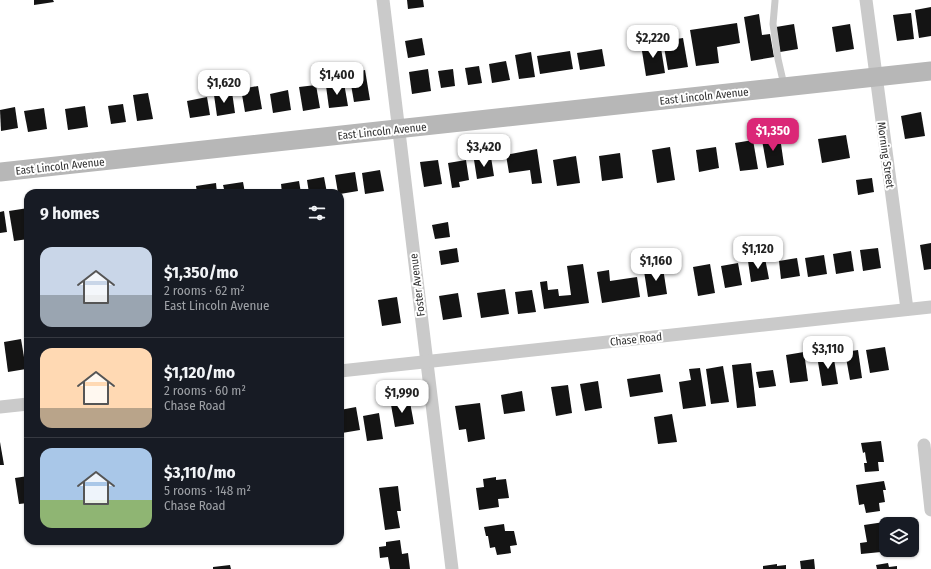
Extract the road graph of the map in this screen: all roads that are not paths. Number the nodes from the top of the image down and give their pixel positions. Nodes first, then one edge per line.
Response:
1 (383, 0) edge
2 (866, 0) edge
3 (775, 1) dead end
4 (931, 71) edge
5 (876, 77) junction
6 (785, 87) junction
7 (399, 129) junction
8 (0, 172) edge
9 (931, 307) edge
10 (907, 309) junction
11 (426, 362) junction
12 (344, 371) edge
13 (24, 404) edge
14 (0, 407) edge
15 (924, 445) dead end
16 (931, 510) edge
17 (452, 569) edge

1 - 7 street, Foster Avenue
2 - 5 street, Morning Street
3 - 6 lane
4 - 5 main road, East Lincoln Avenue
5 - 6 main road, East Lincoln Avenue
5 - 10 street, Morning Street
6 - 7 main road, East Lincoln Avenue
7 - 8 main road, East Lincoln Avenue
7 - 11 street, Foster Avenue
9 - 10 street, Chase Road
10 - 11 street, Chase Road
11 - 12 street, Chase Road
11 - 17 street, Foster Avenue
13 - 14 street
15 - 16 street

